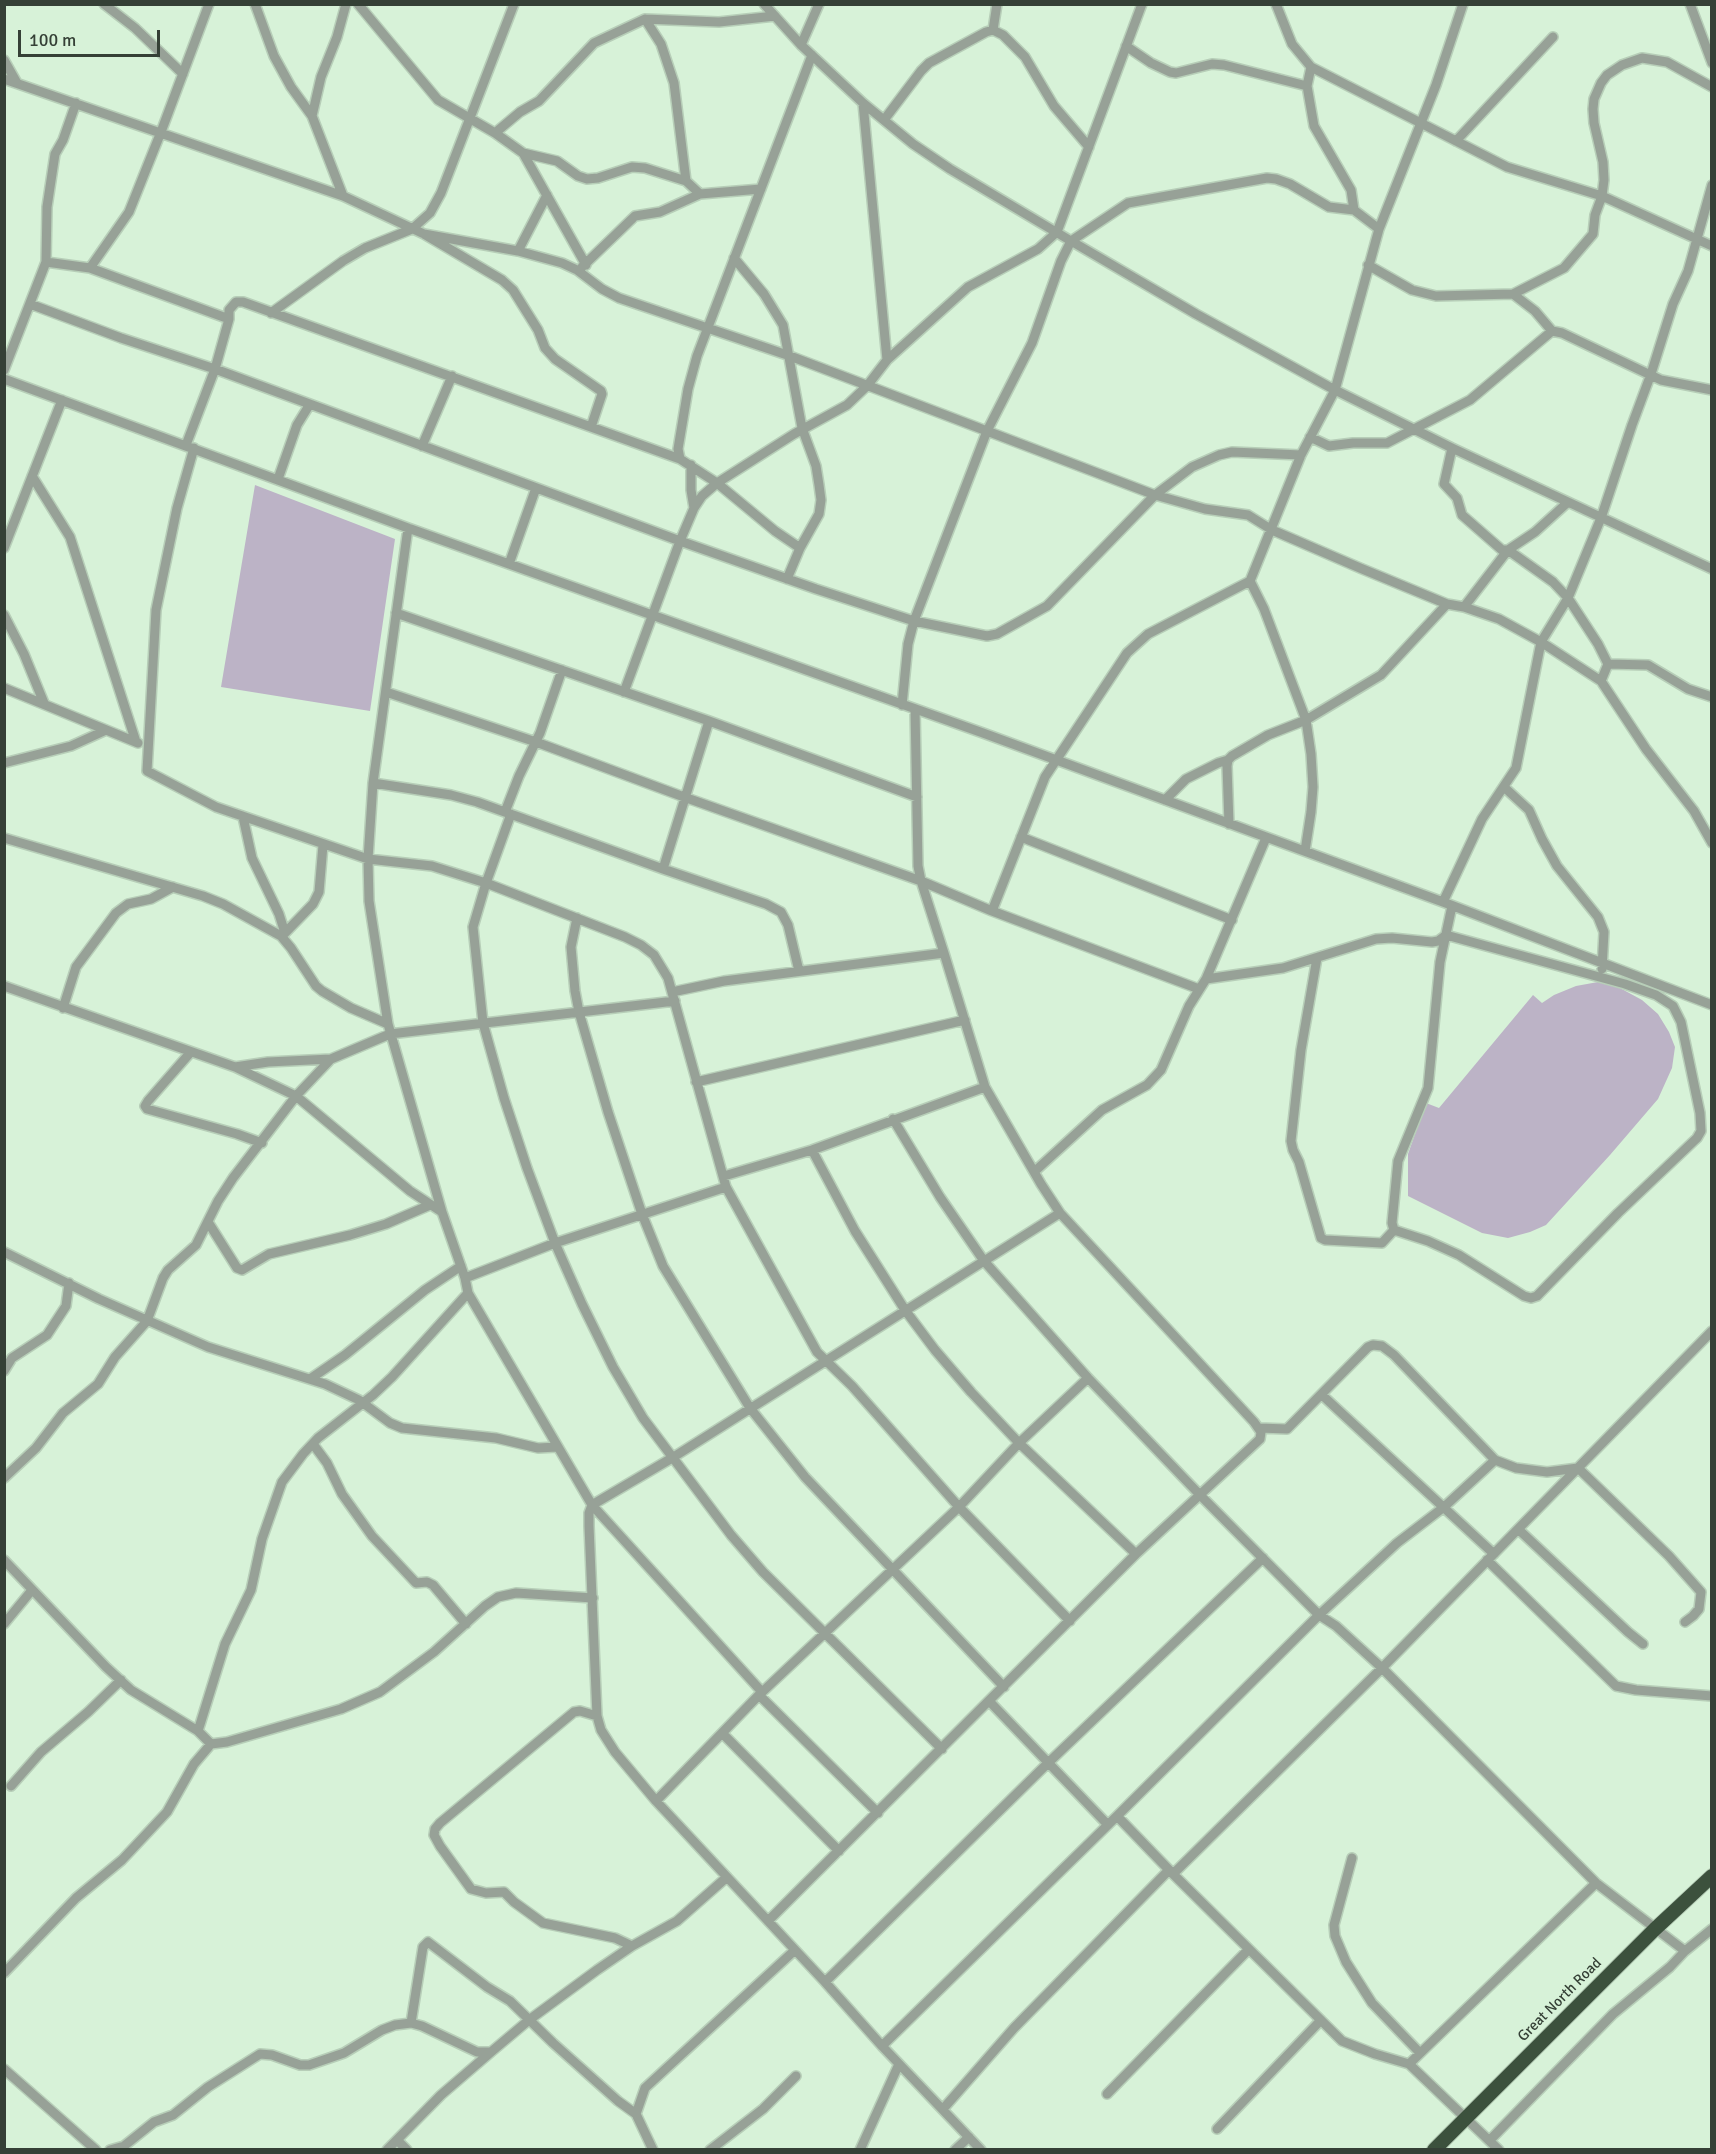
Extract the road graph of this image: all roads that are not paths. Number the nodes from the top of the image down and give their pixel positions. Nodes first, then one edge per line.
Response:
1 (104, 4) edge
2 (209, 4) edge
3 (255, 4) edge
4 (346, 4) edge
5 (358, 4) edge
6 (514, 4) edge
7 (764, 4) edge
8 (819, 4) edge
9 (997, 4) edge
10 (1276, 4) edge
11 (1463, 4) edge
12 (1690, 4) edge
13 (1139, 7) edge
14 (775, 16) junction
15 (645, 19) junction
16 (993, 30) junction
17 (1553, 37) dead end
18 (801, 45) junction
19 (1126, 46) junction
20 (812, 55) junction
21 (4, 60) edge
22 (1712, 63) edge
23 (1311, 66) junction
24 (183, 74) junction
25 (4, 79) edge
26 (17, 82) junction
27 (1307, 86) junction
28 (1712, 87) edge
29 (76, 103) junction
30 (863, 103) junction
31 (312, 116) junction
32 (469, 118) junction
33 (884, 120) junction
34 (1421, 123) junction
35 (161, 132) junction
36 (495, 133) junction
37 (1456, 141) junction
38 (1089, 147) junction
39 (523, 153) junction
40 (686, 181) junction
41 (1712, 185) edge
42 (761, 189) junction
43 (700, 194) junction
44 (547, 195) junction
45 (343, 196) junction
46 (1602, 196) junction
47 (1354, 210) junction
48 (412, 229) junction
49 (1379, 229) junction
50 (1057, 232) junction
51 (424, 234) junction
52 (1697, 240) junction
53 (1071, 241) junction
54 (1712, 246) edge
55 (518, 250) junction
56 (734, 258) junction
57 (46, 262) junction
58 (1368, 265) junction
59 (90, 268) junction
60 (581, 268) junction
61 (1513, 294) junction
62 (30, 304) junction
63 (271, 313) junction
64 (229, 319) junction
65 (707, 327) junction
66 (1552, 331) junction
67 (790, 356) junction
68 (887, 360) junction
69 (215, 369) junction
70 (4, 370) edge
71 (1651, 374) junction
72 (452, 376) junction
73 (4, 379) edge
74 (867, 386) junction
75 (1335, 390) junction
76 (1712, 390) edge
77 (62, 400) junction
78 (310, 404) junction
79 (591, 427) junction
80 (802, 428) junction
81 (1415, 430) junction
82 (987, 431) junction
83 (1310, 437) junction
84 (190, 446) junction
85 (422, 446) junction
86 (1452, 448) junction
87 (1301, 455) junction
88 (680, 459) junction
89 (691, 465) junction
90 (32, 477) junction
91 (278, 479) junction
92 (717, 483) junction
93 (536, 488) junction
94 (1155, 495) junction
95 (1567, 503) junction
96 (694, 508) junction
97 (1601, 518) junction
98 (408, 528) junction
99 (1272, 530) junction
100 (680, 541) junction
101 (4, 548) edge
102 (800, 548) junction
103 (1508, 550) junction
104 (509, 564) junction
105 (1712, 569) edge
106 (787, 579) junction
107 (1250, 581) junction
108 (1568, 598) junction
109 (1447, 604) junction
110 (1464, 607) junction
111 (396, 612) junction
112 (4, 615) edge
113 (654, 616) junction
114 (914, 621) junction
115 (1541, 642) junction
116 (1608, 664) junction
117 (562, 670) junction
118 (1601, 681) junction
119 (4, 688) edge
120 (386, 692) junction
121 (624, 692) junction
122 (1712, 697) edge
123 (44, 704) junction
124 (902, 705) junction
125 (915, 710) junction
126 (1306, 720) junction
127 (709, 721) junction
128 (104, 730) junction
129 (136, 742) junction
130 (537, 742) junction
131 (149, 747) junction
132 (1055, 760) junction
133 (1228, 760) junction
134 (4, 763) edge
135 (373, 783) junction
136 (1504, 787) junction
137 (684, 797) junction
138 (917, 797) junction
139 (1165, 800) junction
140 (508, 813) junction
141 (243, 817) junction
142 (1228, 824) junction
143 (1021, 837) junction
144 (4, 838) edge
145 (1266, 838) junction
146 (1712, 843) edge
147 (323, 845) junction
148 (1305, 851) junction
149 (369, 859) junction
150 (663, 869) junction
151 (921, 881) junction
152 (486, 883) junction
153 (172, 887) junction
154 (1447, 904) junction
155 (992, 911) junction
156 (577, 918) junction
157 (1232, 920) junction
158 (283, 935) junction
159 (1446, 935) junction
160 (944, 952) junction
161 (1317, 958) junction
162 (1603, 963) junction
163 (799, 970) junction
164 (1600, 978) junction
165 (1206, 980) junction
166 (4, 986) edge
167 (1199, 989) junction
168 (674, 996) junction
169 (1712, 1005) edge
170 (63, 1008) junction
171 (579, 1012) junction
172 (965, 1020) junction
173 (483, 1023) junction
174 (389, 1029) junction
175 (190, 1053) junction
176 (331, 1059) junction
177 (235, 1067) junction
178 (696, 1082) junction
179 (985, 1087) junction
180 (296, 1096) junction
181 (893, 1119) junction
182 (262, 1143) junction
183 (812, 1150) junction
184 (1034, 1172) junction
185 (724, 1176) junction
186 (726, 1186) junction
187 (430, 1204) junction
188 (442, 1212) junction
189 (1060, 1213) junction
190 (642, 1214) junction
191 (208, 1222) junction
192 (1394, 1230) junction
193 (555, 1243) junction
194 (4, 1251) edge
195 (984, 1262) junction
196 (461, 1266) junction
197 (465, 1278) junction
198 (69, 1283) junction
199 (468, 1293) junction
200 (905, 1310) junction
201 (147, 1321) junction
202 (1712, 1331) edge
203 (824, 1361) junction
204 (4, 1371) edge
205 (1088, 1378) junction
206 (310, 1379) junction
207 (1322, 1395) junction
208 (362, 1403) junction
209 (750, 1408) junction
210 (1259, 1428) junction
211 (1019, 1443) junction
212 (313, 1444) junction
213 (557, 1447) junction
214 (672, 1458) junction
215 (1495, 1460) junction
216 (1578, 1468) junction
217 (7, 1471) edge
218 (1200, 1495) junction
219 (592, 1505) junction
220 (958, 1507) junction
221 (1444, 1507) junction
222 (1518, 1529) junction
223 (1136, 1554) junction
224 (1490, 1557) junction
225 (1263, 1558) junction
226 (4, 1560) edge
227 (891, 1569) junction
228 (32, 1590) junction
229 (592, 1598) junction
230 (1319, 1615) junction
231 (1070, 1621) junction
232 (1684, 1622) dead end
233 (4, 1624) edge
234 (465, 1624) junction
235 (824, 1632) junction
236 (1644, 1644) dead end
237 (1382, 1668) junction
238 (121, 1680) junction
239 (1004, 1688) junction
240 (761, 1693) junction
241 (1712, 1696) edge
242 (990, 1702) junction
243 (597, 1716) junction
244 (198, 1731) junction
245 (722, 1733) junction
246 (211, 1744) junction
247 (942, 1749) junction
248 (1048, 1763) junction
249 (11, 1786) dead end
250 (656, 1801) junction
251 (878, 1813) junction
252 (1118, 1816) junction
253 (1108, 1825) junction
254 (839, 1851) junction
255 (1352, 1858) dead end
256 (1171, 1872) junction
257 (1712, 1876) edge
258 (727, 1877) junction
259 (1596, 1883) junction
260 (768, 1921) junction
261 (1655, 1929) junction
262 (1712, 1929) edge
263 (632, 1946) junction
264 (795, 1950) junction
265 (1248, 1950) junction
266 (1685, 1951) junction
267 (4, 1973) edge
268 (825, 1982) junction
269 (529, 2020) junction
270 (1321, 2020) junction
271 (411, 2023) junction
272 (882, 2046) junction
273 (491, 2052) junction
274 (1420, 2054) junction
275 (899, 2064) junction
276 (1409, 2064) junction
277 (4, 2069) edge
278 (796, 2076) dead end
279 (1107, 2094) dead end
280 (943, 2109) junction
281 (636, 2114) junction
282 (1465, 2118) junction
283 (1218, 2129) dead end
284 (969, 2137) junction
285 (397, 2140) junction
286 (1490, 2140) junction
287 (96, 2150) edge
288 (110, 2150) edge
289 (387, 2150) edge
290 (407, 2150) edge
291 (653, 2150) edge
292 (710, 2150) edge
293 (860, 2150) edge
294 (955, 2150) edge
295 (981, 2150) edge
296 (1434, 2150) edge
297 (1499, 2150) edge

1 - 24 street
2 - 24 street
3 - 31 street
4 - 31 street
5 - 32 street
6 - 32 street
7 - 14 street
8 - 18 street
9 - 16 street
10 - 23 street
11 - 34 street
12 - 22 street
13 - 19 street
14 - 15 street
14 - 18 street
15 - 36 street
15 - 40 street
16 - 33 street
16 - 38 street
17 - 37 street
18 - 20 street
19 - 27 street
19 - 38 street
20 - 30 street
20 - 42 street
21 - 26 street
23 - 27 street
23 - 34 street
24 - 35 street
25 - 26 street
26 - 29 street
27 - 47 street
28 - 46 street
29 - 35 street
29 - 57 street
30 - 33 street
30 - 68 street
31 - 45 street
32 - 36 street
32 - 48 street
33 - 50 street
34 - 37 street
34 - 49 street
35 - 45 street
35 - 59 street
36 - 39 street
37 - 46 street
38 - 50 street
39 - 40 street
39 - 44 street
40 - 43 street
41 - 52 street
42 - 43 street
42 - 56 street
43 - 60 street
44 - 55 street
44 - 60 street
45 - 48 street
46 - 52 street
46 - 61 street
47 - 49 street
47 - 53 street
48 - 51 street
48 - 63 street
49 - 58 street
50 - 53 street
50 - 68 street
51 - 55 street
51 - 79 street
52 - 54 street
52 - 71 street
53 - 75 street
53 - 82 street
55 - 60 street
56 - 65 street
56 - 67 street
57 - 59 street
57 - 62 street
58 - 61 street
58 - 75 street
59 - 64 street
60 - 65 street
61 - 66 street
62 - 69 street
62 - 70 street
63 - 64 street
63 - 72 street
64 - 69 street
65 - 67 street
65 - 88 street
66 - 71 street
66 - 81 street
67 - 74 street
67 - 80 street
68 - 74 street
69 - 78 street
69 - 84 street
71 - 76 street
71 - 97 street
72 - 79 street
72 - 85 street
73 - 77 street
74 - 80 street
74 - 82 street
75 - 81 street
75 - 83 street
77 - 84 street
77 - 90 street
78 - 85 street
78 - 91 street
79 - 88 street
80 - 92 street
80 - 102 street
81 - 83 street
81 - 86 street
82 - 94 street
82 - 114 street
83 - 87 street
84 - 91 street
84 - 131 street
85 - 93 street
86 - 95 street
86 - 103 street
87 - 94 street
87 - 99 street
88 - 89 street
89 - 92 street
89 - 96 street
90 - 101 street
90 - 129 street
91 - 98 street
92 - 96 street
92 - 102 street
93 - 100 street
93 - 104 street
94 - 99 street
94 - 114 street
95 - 97 street
95 - 103 street
96 - 100 street
97 - 105 street
97 - 108 street
98 - 104 street
98 - 111 street
99 - 107 street
99 - 109 street
100 - 106 street
100 - 113 street
102 - 106 street
103 - 108 street
103 - 110 street
104 - 113 street
106 - 114 street
107 - 126 street
107 - 132 street
108 - 115 street
108 - 116 street
109 - 110 street
109 - 126 street
110 - 115 street
111 - 117 street
111 - 120 street
112 - 123 street
113 - 121 street
113 - 124 street
114 - 124 street
115 - 118 street
115 - 136 street
116 - 118 street
116 - 122 street
117 - 121 street
117 - 130 street
118 - 146 street
119 - 123 street
120 - 130 street
120 - 135 street
121 - 127 street
123 - 128 street
124 - 125 street
125 - 132 street
125 - 138 street
126 - 133 street
126 - 148 street
127 - 137 street
127 - 138 street
128 - 129 street
128 - 134 street
129 - 131 street
130 - 137 street
130 - 140 street
131 - 141 street
132 - 139 street
132 - 143 street
133 - 139 street
133 - 142 street
135 - 140 street
135 - 149 street
136 - 154 street
136 - 162 street
137 - 150 street
137 - 151 street
138 - 151 street
139 - 142 street
140 - 150 street
140 - 152 street
141 - 147 street
141 - 158 street
142 - 145 street
143 - 155 street
143 - 157 street
144 - 153 street
145 - 148 street
145 - 157 street
147 - 149 street
147 - 158 street
148 - 154 street
149 - 152 street
149 - 174 street
150 - 163 street
151 - 155 street
151 - 160 street
152 - 156 street
152 - 173 street
153 - 158 street
153 - 170 street
154 - 159 street
154 - 162 street
155 - 167 street
156 - 168 street
156 - 171 street
157 - 165 street
158 - 174 street
159 - 161 street
159 - 164 street
159 - 192 street
160 - 163 street
160 - 172 street
161 - 165 street
161 - 192 street
162 - 164 street
162 - 169 street
163 - 168 street
164 - 192 street
165 - 167 street
166 - 170 street
167 - 184 street
168 - 171 street
168 - 178 street
170 - 175 street
171 - 173 street
171 - 190 street
172 - 178 street
172 - 179 street
173 - 174 street
173 - 193 street
174 - 176 street
174 - 188 street
175 - 177 street
175 - 182 street
176 - 177 street
176 - 180 street
177 - 180 street
178 - 185 street
179 - 181 street
179 - 184 street
180 - 182 street
180 - 187 street
181 - 183 street
181 - 195 street
182 - 191 street
183 - 185 street
183 - 200 street
184 - 189 street
185 - 186 street
186 - 190 street
186 - 203 street
187 - 188 street
187 - 191 street
188 - 196 street
189 - 195 street
189 - 210 street
190 - 193 street
190 - 209 street
191 - 201 street
193 - 197 street
193 - 214 street
194 - 198 street
195 - 200 street
195 - 205 street
196 - 197 street
196 - 206 street
197 - 199 street
198 - 201 street
198 - 204 street
199 - 208 street
199 - 213 street
200 - 203 street
200 - 211 street
201 - 206 street
201 - 217 street
202 - 216 street
203 - 209 street
203 - 220 street
205 - 211 street
205 - 218 street
206 - 208 street
207 - 210 street
207 - 215 street
207 - 221 street
208 - 212 street
208 - 213 street
209 - 214 street
209 - 227 street
210 - 218 street
211 - 220 street
211 - 223 street
212 - 234 street
212 - 244 street
213 - 219 street
214 - 219 street
214 - 235 street
215 - 216 street
215 - 221 street
216 - 222 street
216 - 232 street
218 - 223 street
218 - 225 street
219 - 229 street
219 - 240 street
220 - 227 street
220 - 231 street
221 - 224 street
221 - 230 street
222 - 224 street
222 - 236 street
223 - 231 street
224 - 237 street
224 - 241 street
225 - 230 street
225 - 248 street
226 - 228 street
227 - 235 street
227 - 239 street
228 - 233 street
228 - 238 street
229 - 234 street
229 - 243 street
230 - 237 street
230 - 252 street
231 - 239 street
234 - 246 street
235 - 240 street
235 - 247 street
237 - 256 street
237 - 259 street
238 - 244 street
238 - 249 street
239 - 242 street
240 - 245 street
240 - 251 street
242 - 247 street
242 - 248 street
243 - 250 street
243 - 263 street
244 - 246 street
245 - 250 street
245 - 254 street
246 - 267 street
247 - 251 street
248 - 253 street
248 - 268 street
250 - 258 street
251 - 254 street
252 - 253 street
252 - 256 street
253 - 272 street
254 - 260 street
255 - 274 street
256 - 265 street
256 - 280 street
257 - 261 highway, Great North Road
258 - 260 street
258 - 263 street
259 - 261 street
259 - 274 street
260 - 264 street
261 - 266 street
261 - 282 highway, Great North Road
262 - 266 street
263 - 269 street
264 - 268 street
264 - 281 street
265 - 270 street
265 - 279 street
266 - 286 street
268 - 272 street
269 - 271 street
269 - 273 street
269 - 281 street
270 - 276 street
270 - 283 street
271 - 273 street
271 - 288 street
272 - 275 street
273 - 285 street
274 - 276 street
275 - 280 street
275 - 293 street
276 - 282 street
277 - 287 street
278 - 292 street
280 - 284 street
281 - 291 street
282 - 286 street
282 - 296 highway, Great North Road
284 - 294 street
284 - 295 street
285 - 289 street
285 - 290 street
286 - 297 street

